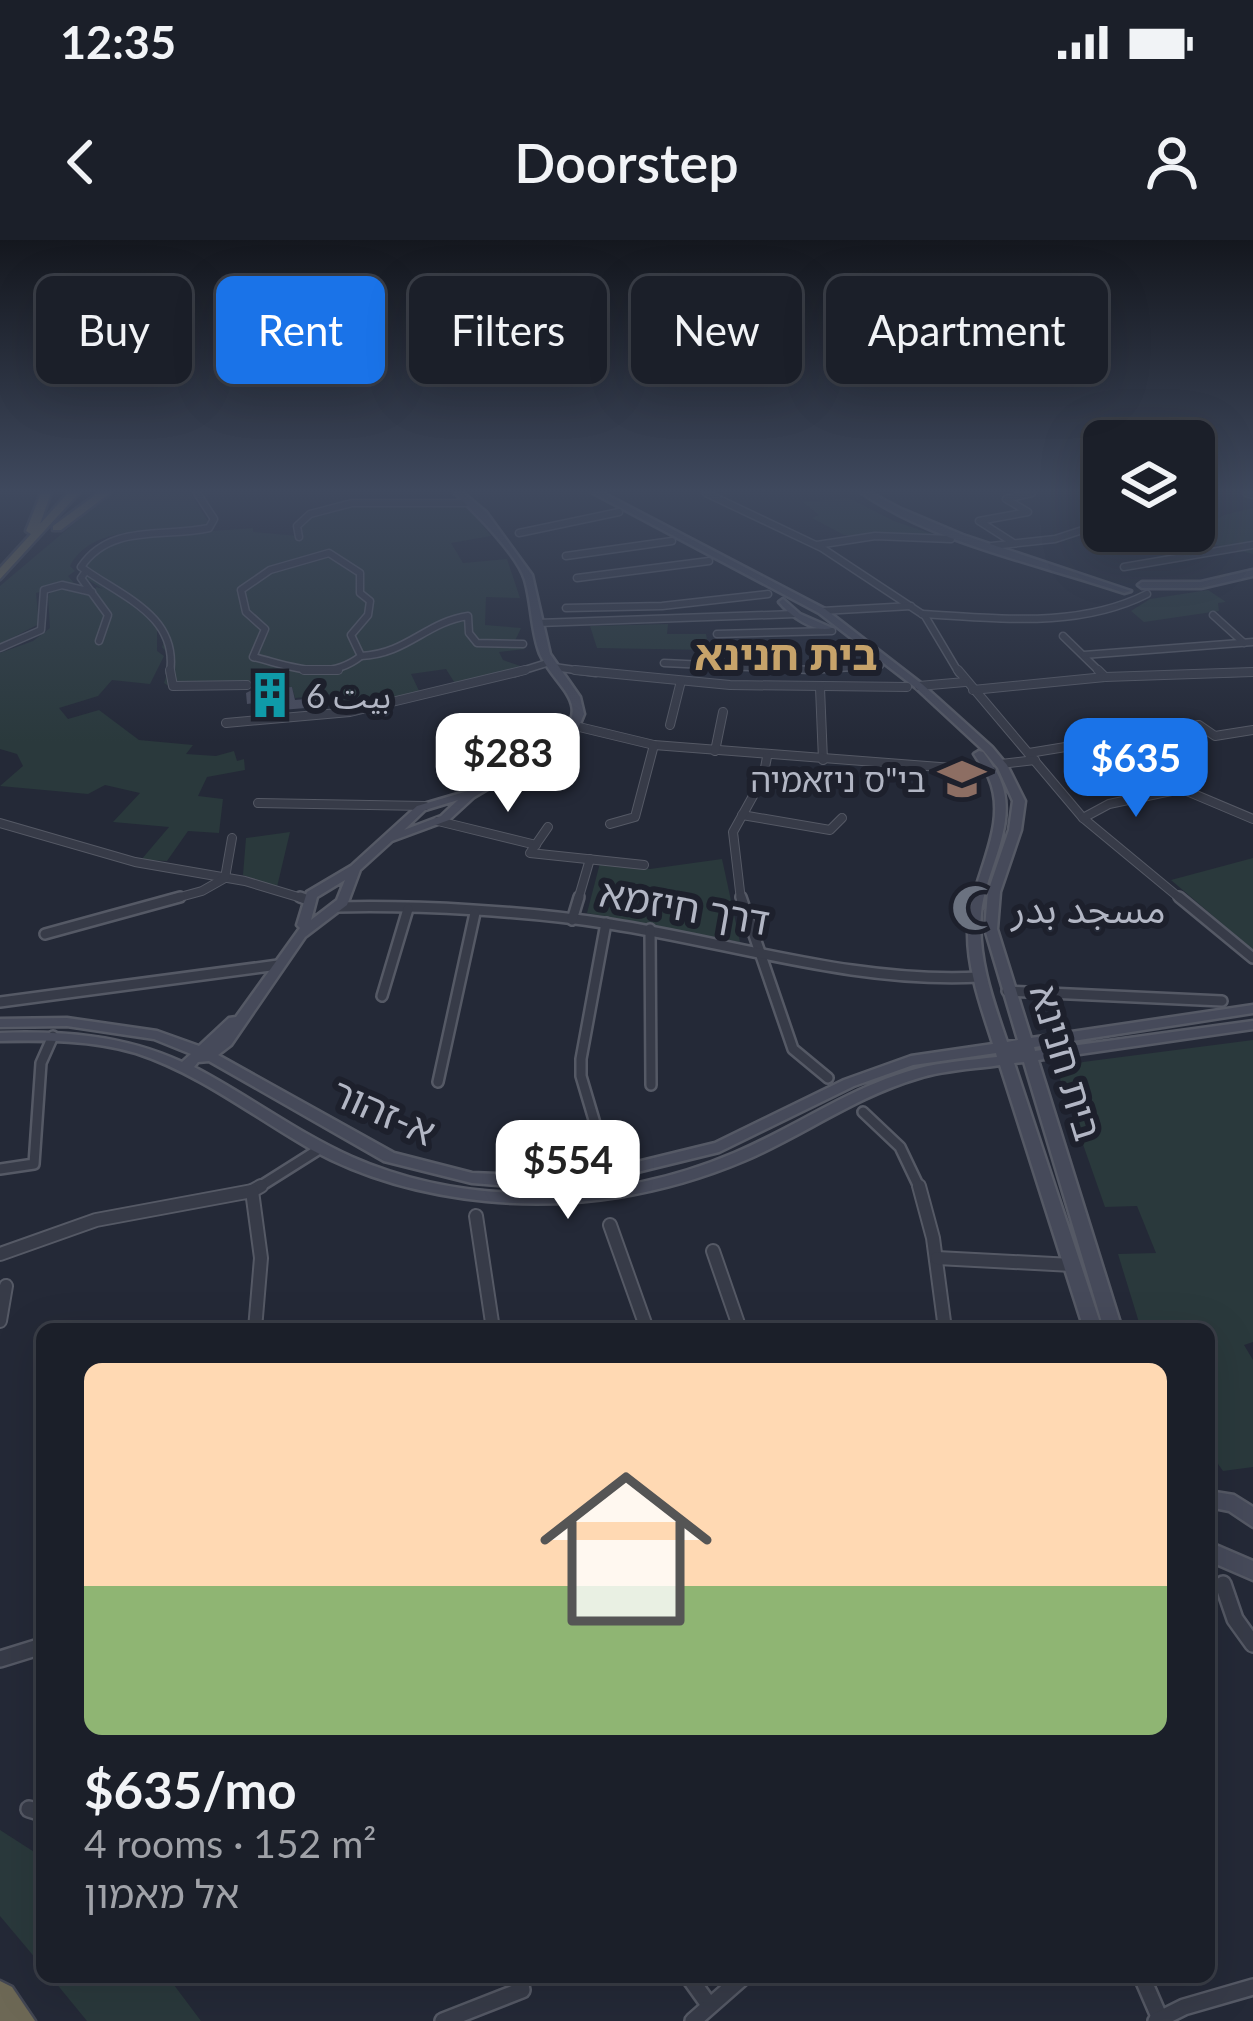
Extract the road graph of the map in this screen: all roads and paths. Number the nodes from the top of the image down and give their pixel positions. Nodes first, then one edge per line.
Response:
1 (82, 576) edge
2 (94, 576) edge
3 (261, 576) edge
4 (359, 576) edge
5 (528, 576) edge
6 (592, 576) edge
7 (736, 576) edge
8 (749, 576) edge
9 (865, 576) edge
10 (1080, 576) edge
11 (1244, 576) edge
12 (577, 578) dead end
13 (1138, 590) junction
14 (92, 592) junction
15 (769, 594) junction
16 (911, 605) junction
17 (1121, 606) junction
18 (644, 607) junction
19 (566, 608) dead end
20 (795, 612) junction
21 (817, 613) junction
22 (922, 614) junction
23 (1213, 615) dead end
24 (647, 621) junction
25 (538, 623) junction
26 (832, 631) junction
27 (717, 634) dead end
28 (1063, 636) dead end
29 (99, 641) dead end
30 (1249, 642) edge
31 (524, 644) dead end
32 (0, 648) edge
33 (361, 656) junction
34 (1084, 656) junction
35 (664, 663) dead end
36 (552, 664) junction
37 (880, 665) junction
38 (1253, 671) edge
39 (1105, 677) junction
40 (681, 681) junction
41 (247, 685) dead end
42 (913, 686) junction
43 (969, 686) junction
44 (820, 688) junction
45 (723, 712) dead end
46 (226, 723) dead end
47 (670, 725) dead end
48 (575, 726) junction
49 (1253, 730) edge
50 (655, 745) junction
51 (715, 752) junction
52 (1032, 756) junction
53 (767, 757) junction
54 (824, 760) junction
55 (996, 767) junction
56 (1144, 773) dead end
57 (480, 788) junction
58 (1179, 789) junction
59 (258, 803) dead end
60 (422, 810) junction
61 (742, 814) junction
62 (441, 817) junction
63 (842, 818) dead end
64 (1083, 818) junction
65 (1253, 819) edge
66 (0, 823) edge
67 (610, 824) dead end
68 (548, 827) dead end
69 (232, 838) dead end
70 (393, 838) junction
71 (536, 845) junction
72 (590, 859) junction
73 (644, 865) dead end
74 (355, 869) junction
75 (225, 878) junction
76 (315, 896) junction
77 (338, 901) junction
78 (408, 909) junction
79 (475, 914) junction
80 (572, 920) junction
81 (606, 923) junction
82 (650, 929) junction
83 (45, 934) dead end
84 (300, 934) junction
85 (761, 953) junction
86 (1253, 958) edge
87 (278, 965) junction
88 (980, 977) junction
89 (1007, 991) junction
90 (382, 995) dead end
91 (1222, 1001) dead end
92 (0, 1002) edge
93 (1253, 1009) edge
94 (1016, 1017) junction
95 (993, 1022) junction
96 (0, 1023) edge
97 (1253, 1025) edge
98 (228, 1031) junction
99 (53, 1036) junction
100 (0, 1037) edge
101 (170, 1040) junction
102 (1062, 1044) junction
103 (1026, 1048) junction
104 (1003, 1052) junction
105 (204, 1053) junction
106 (964, 1057) junction
107 (184, 1068) junction
108 (240, 1073) junction
109 (828, 1078) dead end
110 (438, 1082) dead end
111 (651, 1085) dead end
112 (1037, 1086) junction
113 (1014, 1087) junction
114 (863, 1112) dead end
115 (321, 1148) junction
116 (605, 1157) dead end
117 (0, 1169) edge
118 (252, 1191) junction
119 (476, 1216) dead end
120 (610, 1225) dead end
121 (713, 1251) dead end
122 (0, 1254) edge
123 (937, 1258) junction
124 (1072, 1265) junction
125 (6, 1286) dead end
126 (0, 1321) edge
127 (256, 1323) edge
128 (492, 1323) edge
129 (645, 1323) edge
130 (738, 1323) edge
131 (944, 1323) edge
132 (1091, 1323) edge
133 (1112, 1323) edge
134 (1225, 1497) edge
135 (1253, 1519) edge
136 (1253, 1552) edge
137 (1219, 1554) edge
138 (1253, 1570) edge
139 (1223, 1585) dead end
140 (1253, 1644) edge
141 (36, 1648) edge
142 (0, 1659) edge
143 (521, 1983) edge
144 (693, 1983) edge
145 (736, 1983) edge
146 (1144, 1983) edge
147 (1253, 1988) edge
148 (0, 1999) edge
149 (709, 2005) junction
150 (17, 2021) edge
151 (443, 2021) edge
152 (693, 2021) edge
153 (1159, 2021) edge

1 - 14 street
2 - 41 street
3 - 33 street
4 - 33 street
5 - 25 street
6 - 12 street
7 - 15 street
8 - 21 street, בית חנינא
9 - 16 street
10 - 13 street
11 - 13 street
13 - 17 street
13 - 17 street
14 - 29 street
14 - 32 street
15 - 18 street
15 - 20 street
16 - 21 street
16 - 22 street
17 - 22 street
18 - 19 street
18 - 24 street
20 - 21 street
20 - 24 street
21 - 26 street, בית חנינא
21 - 42 street, בית חנינא
22 - 43 street
23 - 30 street
24 - 25 street
25 - 36 street
26 - 27 street
26 - 37 street, בית חנינא
28 - 34 street
30 - 34 street
31 - 33 street
34 - 39 street
35 - 37 street
36 - 40 street
36 - 46 street
36 - 48 street
37 - 42 street, בית חנינא
38 - 39 street
39 - 43 street
40 - 44 street
40 - 47 street
42 - 43 street
42 - 44 street
42 - 55 street, בית חנינא
43 - 52 street
44 - 54 street
45 - 51 street
48 - 50 street
48 - 57 street
49 - 52 street
50 - 51 street
50 - 67 street
51 - 53 street
52 - 55 street
52 - 64 street
53 - 54 street
53 - 61 street
54 - 55 street
55 - 88 street, בית חנינא
55 - 89 street, בית חנינא
56 - 58 street
57 - 60 street
57 - 62 street
58 - 64 street
58 - 65 street
59 - 60 street
60 - 62 street
60 - 62 street
60 - 70 street
61 - 63 street
61 - 85 street
62 - 70 street
62 - 71 street
64 - 86 street
66 - 75 street
68 - 71 street
69 - 75 street
70 - 74 street
71 - 72 street
72 - 73 street
72 - 80 street
74 - 76 street
74 - 77 street
75 - 76 street
75 - 83 street
76 - 77 street
76 - 84 street
77 - 78 street, דרך חיזמא
77 - 84 street
78 - 79 street, דרך חיזמא
78 - 90 street
79 - 80 street, דרך חיזמא
79 - 110 street
80 - 81 street, דרך חיזמא
81 - 82 street, דרך חיזמא
81 - 116 street
82 - 85 street, דרך חיזמא
82 - 111 street
84 - 87 street
85 - 88 street, דרך חיזמא
85 - 109 street
87 - 92 street
87 - 98 street
88 - 95 street, בית חנינא
89 - 91 street
89 - 94 street, בית חנינא
93 - 102 street
94 - 102 street
94 - 103 street, בית חנינא
95 - 104 street, בית חנינא
95 - 106 street
96 - 101 street, א-זהור
97 - 102 street
98 - 101 street
98 - 105 street
98 - 108 street
99 - 100 street, א-זהור
99 - 107 street, א-זהור
99 - 117 street
101 - 105 street, א-זהור
102 - 103 street, א-זהור
102 - 112 street
103 - 104 street, א-זהור
103 - 112 street, בית חנינא
104 - 106 street, א-זהור
104 - 113 street, בית חנינא
105 - 107 street
105 - 108 street, א-זהור
106 - 108 street, א-זהור
106 - 113 street
106 - 115 street, א-זהור
107 - 115 street, א-זהור
112 - 133 street, בית חנינא
113 - 124 street, בית חנינא
114 - 123 street
115 - 118 street
118 - 122 street
118 - 127 street
119 - 128 street
120 - 129 street
121 - 130 street
123 - 124 street
123 - 131 street
124 - 132 street, בית חנינא
125 - 126 street
134 - 135 street
136 - 137 street
137 - 138 street
139 - 140 street
141 - 142 street
143 - 151 street
144 - 149 street
145 - 149 street
146 - 153 street
147 - 153 street
148 - 150 highway
149 - 152 street

